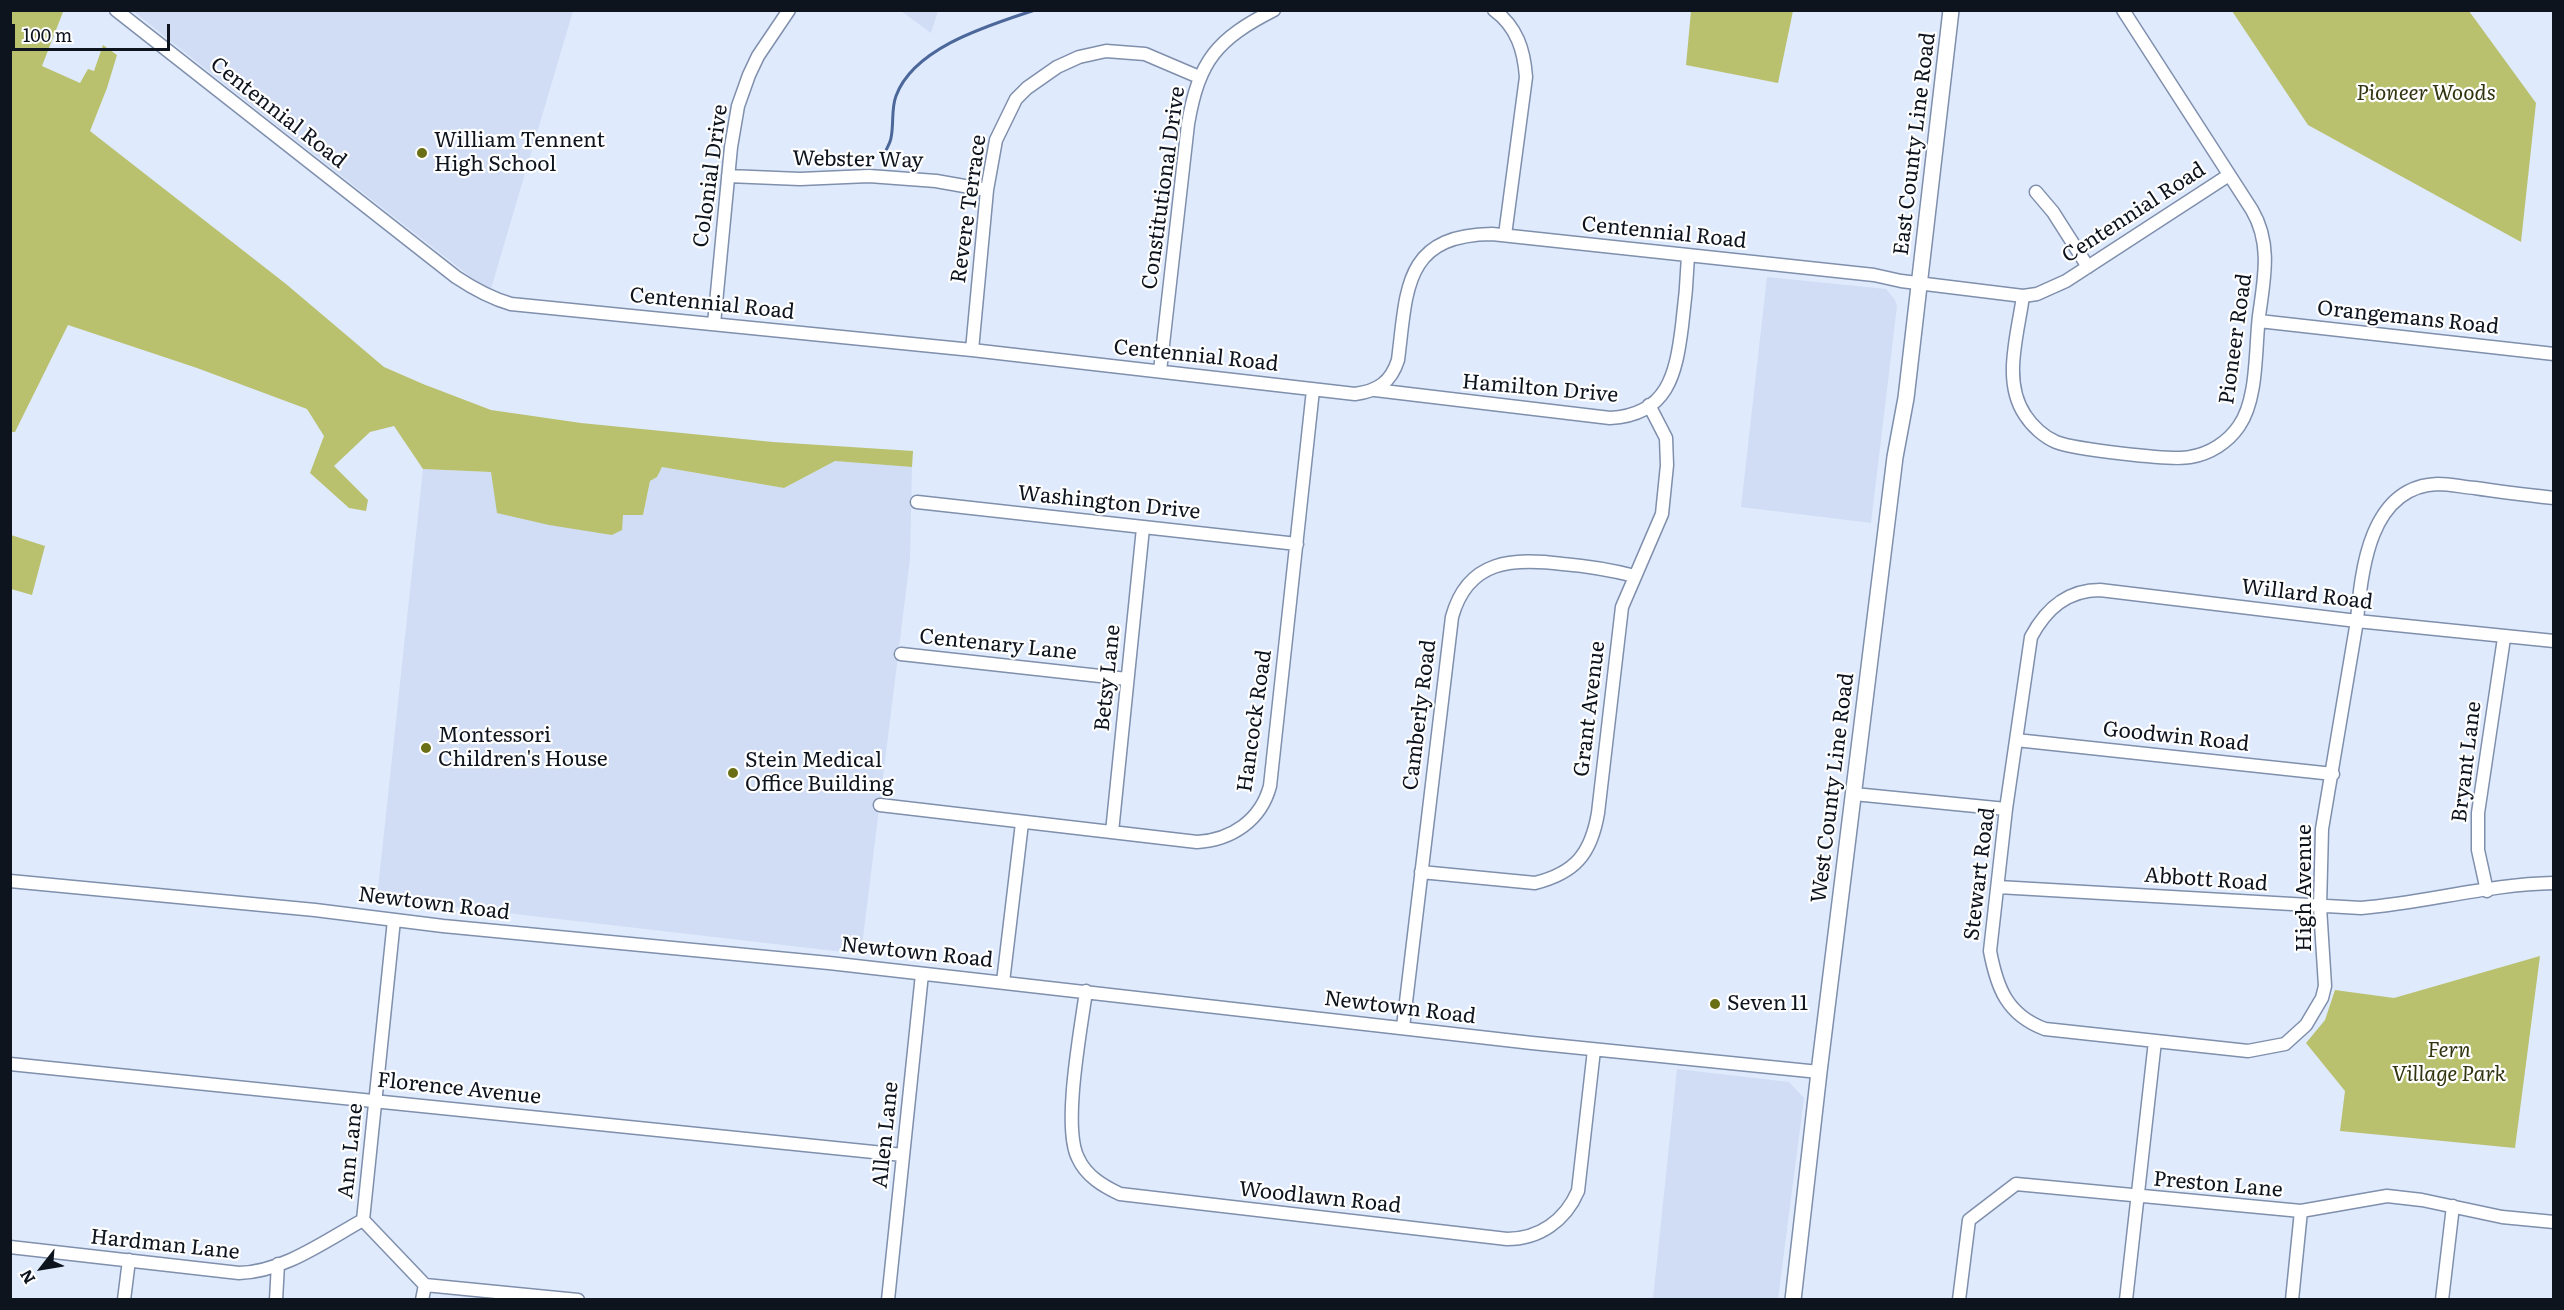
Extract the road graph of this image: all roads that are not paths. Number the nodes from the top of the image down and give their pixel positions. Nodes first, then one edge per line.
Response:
1 (116, 10) edge
2 (789, 10) edge
3 (1275, 10) edge
4 (1951, 10) edge
5 (2123, 10) edge
6 (1497, 11) edge
7 (1199, 77) junction
8 (2229, 175) junction
9 (728, 176) junction
10 (987, 190) junction
11 (2036, 192) dead end
12 (1505, 235) junction
13 (1688, 256) junction
14 (2088, 267) junction
15 (1920, 283) junction
16 (2023, 296) junction
17 (2259, 321) junction
18 (714, 324) junction
19 (972, 350) junction
20 (2553, 354) edge
21 (1160, 371) junction
22 (1313, 390) junction
23 (1375, 390) junction
24 (1649, 405) junction
25 (2553, 498) edge
26 (917, 502) dead end
27 (1143, 528) junction
28 (1297, 544) junction
29 (1635, 576) junction
30 (2059, 602) joint
31 (2357, 621) junction
32 (2504, 638) junction
33 (2553, 641) edge
34 (901, 654) dead end
35 (1127, 679) junction
36 (2016, 740) junction
37 (2332, 774) junction
38 (1854, 794) junction
39 (880, 805) dead end
40 (2007, 809) junction
41 (1022, 823) junction
42 (1112, 832) junction
43 (1421, 872) junction
44 (10, 881) edge
45 (2553, 883) edge
46 (1998, 886) junction
47 (2487, 891) junction
48 (2320, 907) junction
49 (394, 920) junction
50 (922, 974) junction
51 (1003, 982) junction
52 (1086, 992) junction
53 (1403, 1028) junction
54 (2155, 1041) junction
55 (1594, 1050) junction
56 (10, 1064) edge
57 (1819, 1072) junction
58 (376, 1100) junction
59 (903, 1155) junction
60 (2139, 1197) junction
61 (2453, 1206) junction
62 (2301, 1211) junction
63 (363, 1220) junction
64 (2553, 1222) edge
65 (10, 1248) edge
66 (129, 1260) junction
67 (278, 1264) junction
68 (425, 1285) junction
69 (124, 1299) edge
70 (276, 1299) edge
71 (422, 1299) edge
72 (578, 1299) edge
73 (888, 1299) edge
74 (1793, 1299) edge
75 (1959, 1299) edge
76 (2126, 1299) edge
77 (2292, 1299) edge
78 (2442, 1299) edge

1 - 18 street, Centennial Road
2 - 9 street, Colonial Drive
3 - 7 street, Constitutional Drive
4 - 15 main road, East County Line Road
5 - 8 street, Pioneer Road
6 - 12 street
7 - 10 street, Revere Terrace
7 - 21 street, Constitutional Drive
8 - 14 street, Centennial Road
8 - 17 street, Pioneer Road
9 - 10 street, Webster Way
9 - 18 street, Colonial Drive
10 - 19 street, Revere Terrace
11 - 14 street
12 - 13 street, Centennial Road
12 - 23 street, Centennial Road
13 - 15 street, Centennial Road
13 - 24 street, Hamilton Drive
14 - 16 street, Centennial Road
15 - 16 street, Centennial Road
15 - 38 main road, West County Line Road
16 - 17 street, Pioneer Road
17 - 20 street, Orangemans Road
18 - 19 street, Centennial Road
19 - 21 street, Centennial Road
21 - 22 street, Centennial Road
22 - 23 street, Centennial Road
22 - 28 street, Hancock Road
23 - 24 street, Hamilton Drive
24 - 29 street, Grant Avenue
25 - 31 street, High Avenue
26 - 27 street, Washington Drive
27 - 28 street, Washington Drive
27 - 35 street, Betsy Lane
28 - 42 street, Hancock Road
29 - 43 street, Grant Avenue
29 - 43 street, Camberly Road
30 - 31 street, Willard Road
30 - 36 street, Stewart Road
31 - 32 street, Willard Road
31 - 37 street, High Avenue
32 - 33 street, Willard Road
32 - 47 street, Bryant Lane
34 - 35 street, Centenary Lane
35 - 42 street, Betsy Lane
36 - 37 street, Goodwin Road
36 - 40 street, Stewart Road
37 - 48 street, High Avenue
38 - 40 street
38 - 57 main road, West County Line Road
39 - 41 street, Hancock Road
40 - 46 street, Stewart Road
41 - 42 street, Hancock Road
41 - 51 street
43 - 53 street, Camberly Road
44 - 49 street, Newtown Road
45 - 47 street, Abbott Road
46 - 48 street, Abbott Road
46 - 54 street, Stewart Road
47 - 48 street, Abbott Road
48 - 54 street, High Avenue
49 - 50 street, Newtown Road
49 - 58 street, Ann Lane
50 - 51 street, Newtown Road
50 - 59 street, Allen Lane
51 - 52 street, Newtown Road
52 - 53 street, Newtown Road
52 - 55 street, Woodlawn Road
53 - 55 street, Newtown Road
54 - 60 street
55 - 57 street, Newtown Road
56 - 58 street, Florence Avenue
57 - 74 main road, West County Line Road
58 - 59 street, Florence Avenue
58 - 63 street, Ann Lane
59 - 73 street, Allen Lane
60 - 62 street, Preston Lane
60 - 75 street, Preston Lane
60 - 76 street
61 - 62 street, Preston Lane
61 - 64 street, Preston Lane
61 - 78 street
62 - 77 street
63 - 67 street, Ann Lane
63 - 68 street
65 - 66 street, Hardman Lane
66 - 67 street, Hardman Lane
66 - 69 street
67 - 70 street
68 - 71 street
68 - 72 street

